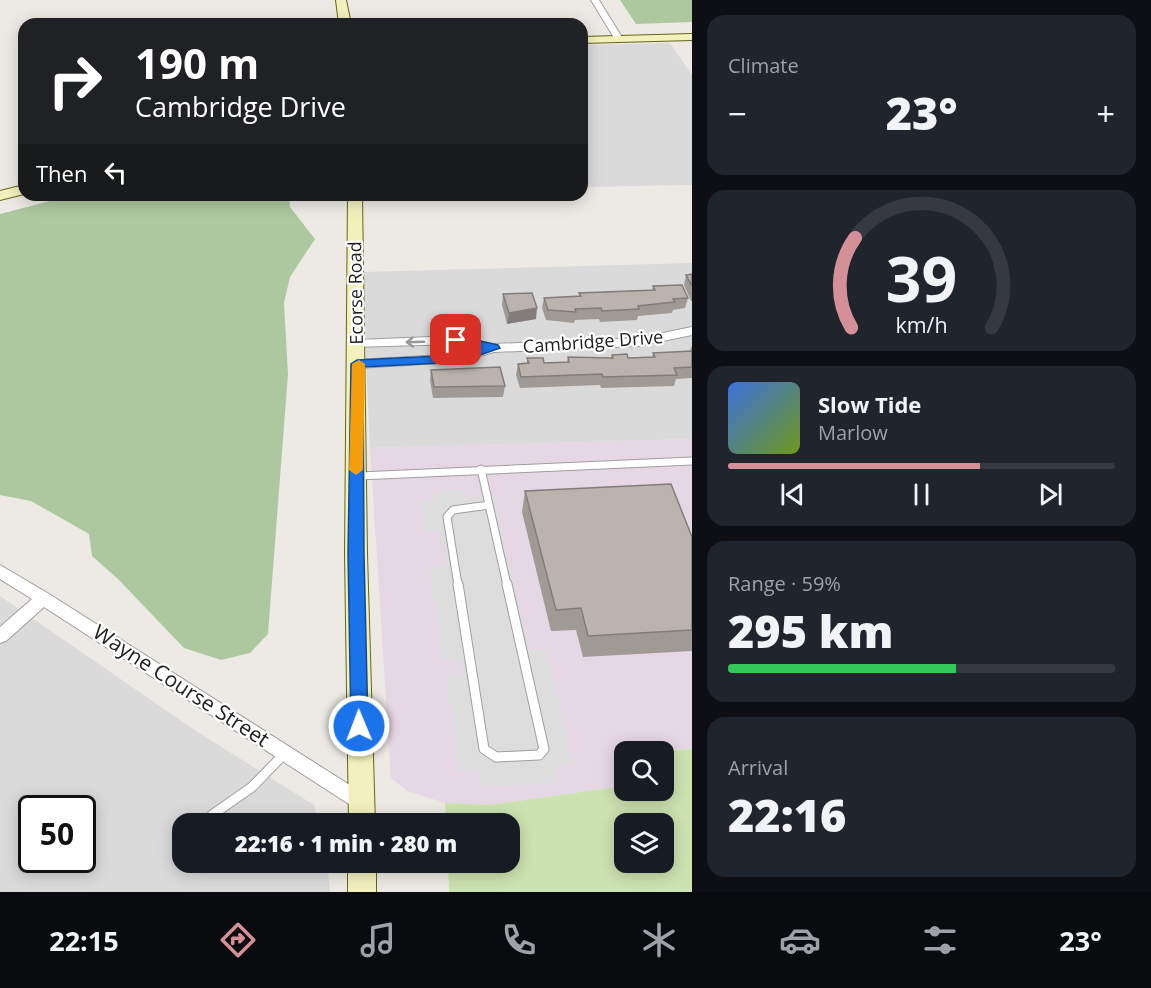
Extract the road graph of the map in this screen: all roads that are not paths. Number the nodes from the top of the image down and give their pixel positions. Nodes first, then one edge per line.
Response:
1 (341, 0) edge
2 (596, 0) edge
3 (344, 18) edge
4 (692, 37) edge
5 (619, 39) junction
6 (588, 40) edge
7 (18, 191) edge
8 (0, 196) edge
9 (355, 201) edge
10 (692, 331) edge
11 (494, 348) junction
12 (357, 354) junction
13 (692, 461) edge
14 (481, 469) junction
15 (356, 476) junction
16 (489, 505) junction
17 (0, 571) edge
18 (44, 598) junction
19 (0, 636) edge
20 (285, 753) junction
21 (215, 813) edge
22 (362, 813) edge
23 (362, 873) edge
24 (362, 892) edge

1 - 3 main road
2 - 5 street
4 - 5 main road
5 - 6 main road
7 - 8 main road
9 - 12 main road, Ecorse Road
10 - 11 street, Cambridge Drive
11 - 12 street, Cambridge Drive
11 -> 12 street, Cambridge Drive
12 - 15 main road, Ecorse Road
13 - 14 lane
14 - 15 lane
14 - 16 lane
15 - 22 main road, Ecorse Road
16 - 16 lane
17 - 18 street, Wayne Course Street
18 - 19 street
18 - 20 street, Wayne Course Street
20 - 21 lane
20 - 22 street, Wayne Course Street
23 - 24 main road

